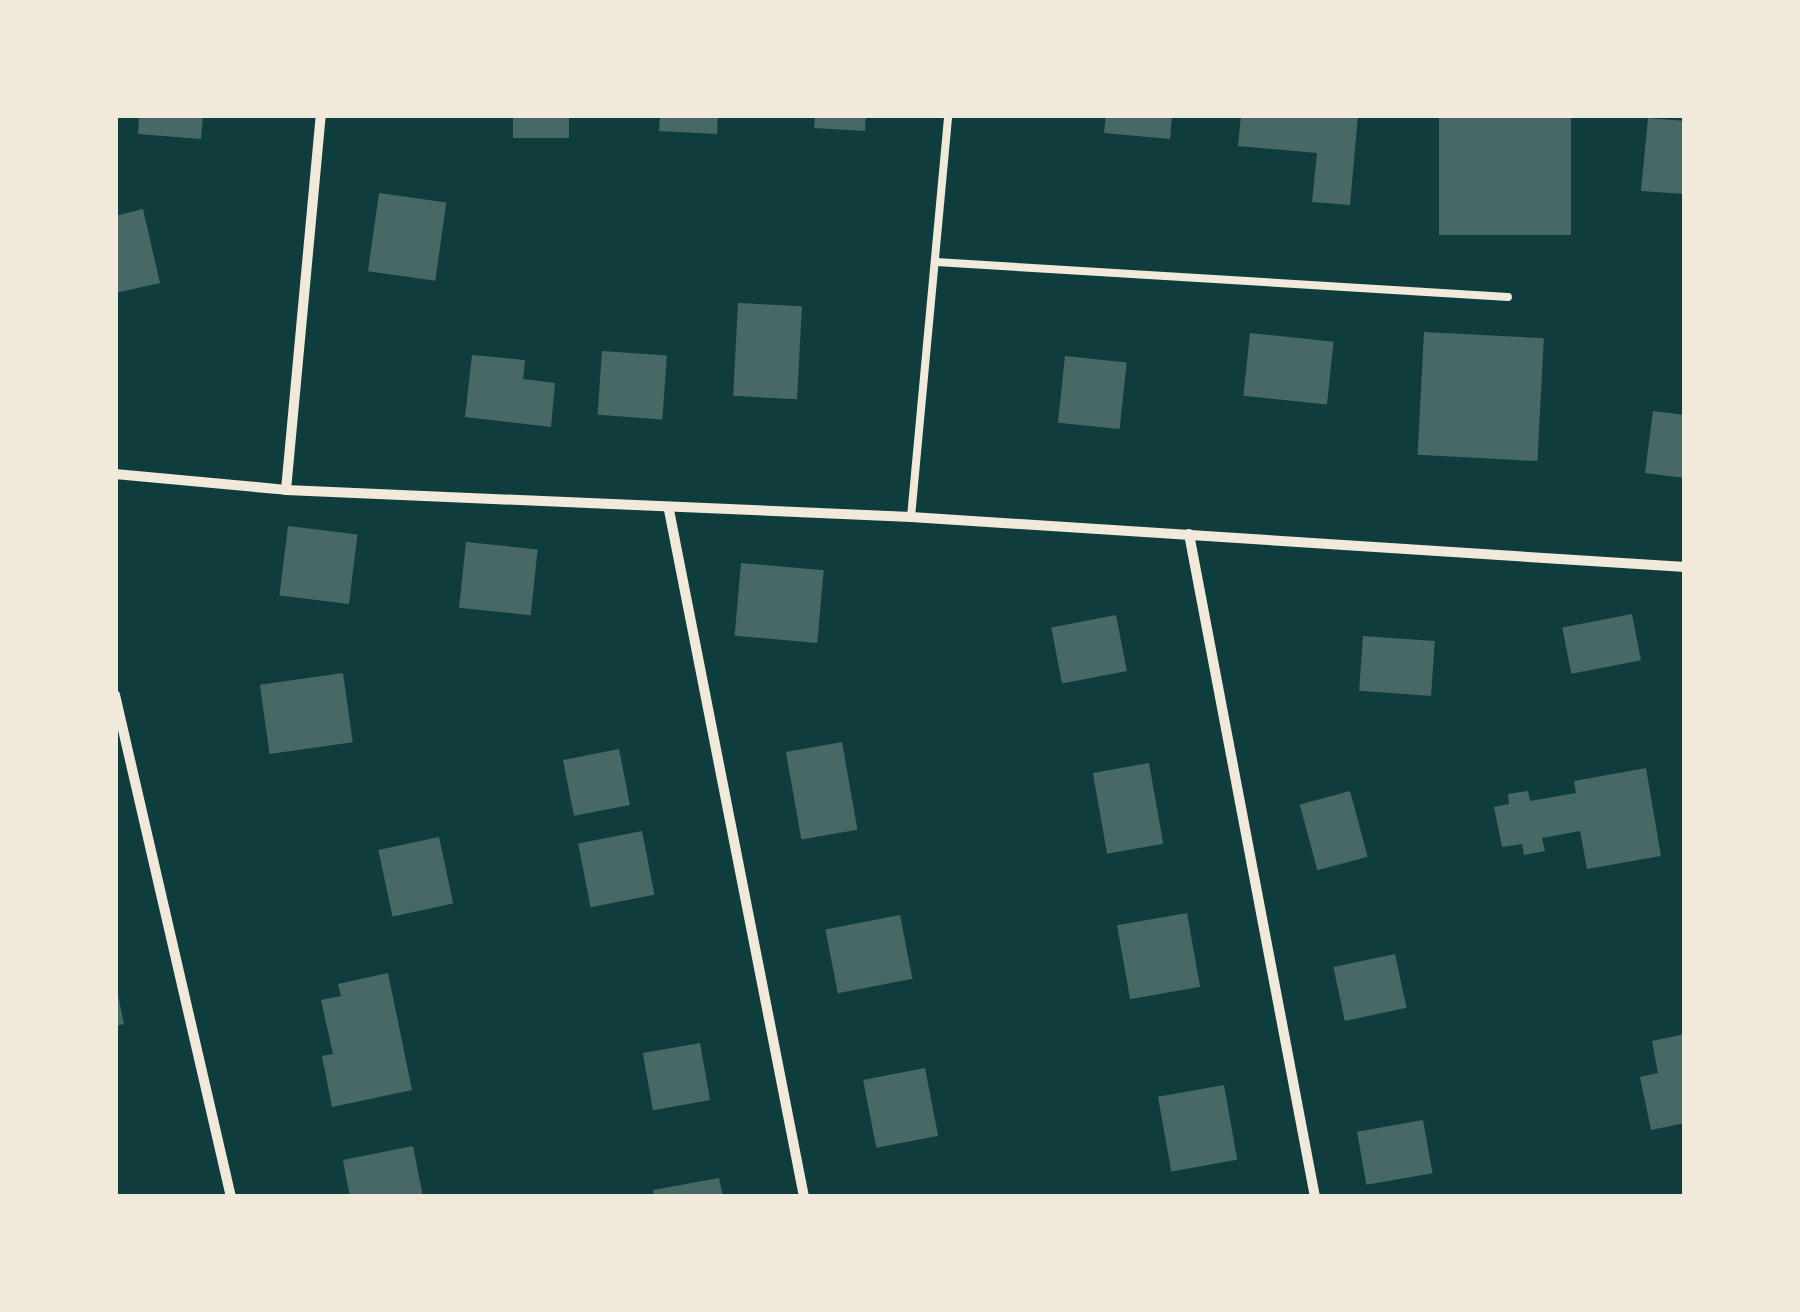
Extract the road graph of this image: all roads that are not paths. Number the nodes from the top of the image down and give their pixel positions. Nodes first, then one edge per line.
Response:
1 (321, 115) edge
2 (948, 115) edge
3 (936, 262) junction
4 (1508, 297) dead end
5 (115, 474) edge
6 (286, 490) junction
7 (669, 510) junction
8 (911, 517) junction
9 (1189, 534) junction
10 (1685, 567) edge
11 (115, 695) edge
12 (231, 1197) edge
13 (804, 1197) edge
14 (1315, 1197) edge

1 - 6 street
2 - 3 lane
3 - 4 lane
3 - 8 lane
5 - 6 street
6 - 7 street
7 - 8 street
7 - 13 street
8 - 9 street
9 - 10 street
9 - 14 street
11 - 12 street

